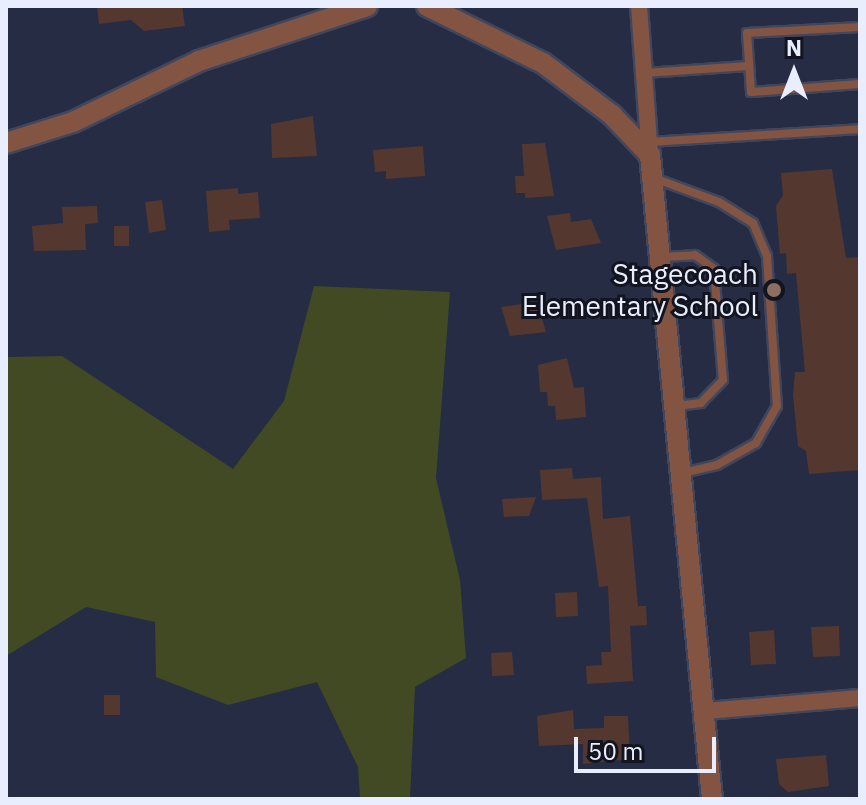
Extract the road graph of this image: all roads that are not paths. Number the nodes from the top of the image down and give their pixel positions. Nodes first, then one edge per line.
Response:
1 (367, 6) edge
2 (427, 6) edge
3 (639, 6) edge
4 (860, 27) edge
5 (748, 66) junction
6 (644, 74) junction
7 (860, 84) edge
8 (860, 129) edge
9 (6, 143) edge
10 (649, 148) junction
11 (652, 178) junction
12 (660, 257) junction
13 (675, 406) junction
14 (682, 473) junction
15 (860, 698) edge
16 (705, 711) junction
17 (712, 799) edge

1 - 9 street
2 - 10 street
3 - 6 street
4 - 5 lane
5 - 6 lane
5 - 7 lane
6 - 10 street
8 - 10 lane
10 - 11 street
11 - 12 street
11 - 14 lane
12 - 13 street
12 - 13 lane
13 - 14 street
14 - 16 street
15 - 16 street
16 - 17 street

